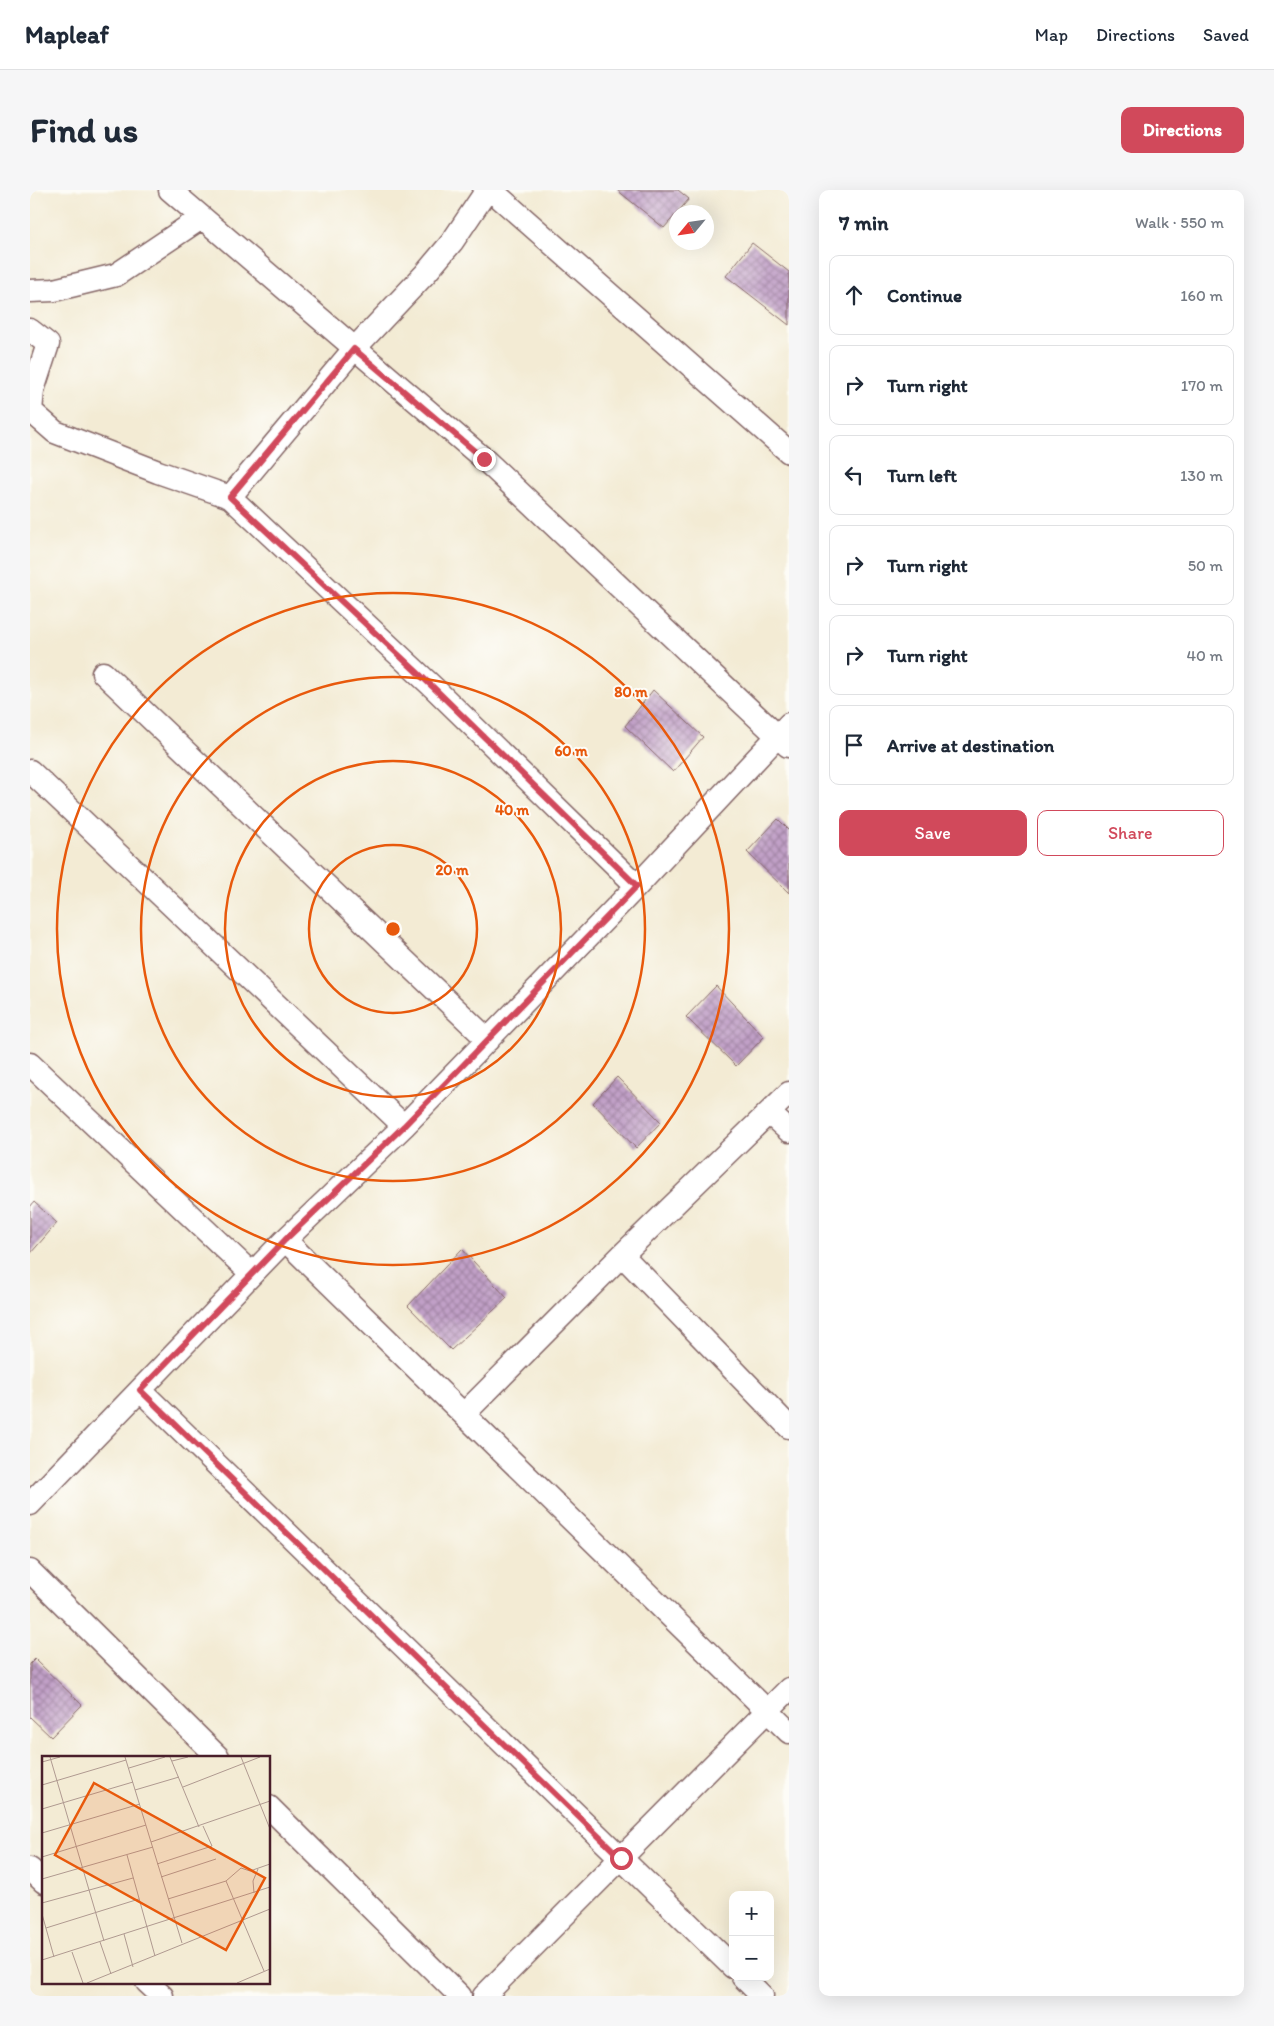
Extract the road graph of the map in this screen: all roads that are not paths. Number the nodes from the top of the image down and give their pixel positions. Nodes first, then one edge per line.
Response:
1 (170, 190) edge
2 (487, 190) edge
3 (491, 190) edge
4 (201, 218) junction
5 (30, 291) edge
6 (30, 330) edge
7 (354, 349) junction
8 (789, 452) edge
9 (230, 497) junction
10 (103, 673) dead end
11 (785, 736) edge
12 (30, 771) edge
13 (637, 886) junction
14 (488, 1040) junction
15 (30, 1064) edge
16 (789, 1093) edge
17 (769, 1113) junction
18 (404, 1126) junction
19 (789, 1131) edge
20 (285, 1240) junction
21 (622, 1255) junction
22 (252, 1274) junction
23 (140, 1390) junction
24 (465, 1413) junction
25 (789, 1427) edge
26 (30, 1504) edge
27 (30, 1571) edge
28 (789, 1689) edge
29 (768, 1710) junction
30 (789, 1732) edge
31 (217, 1756) edge
32 (270, 1808) edge
33 (621, 1858) junction
34 (30, 1869) edge
35 (42, 1880) edge
36 (729, 1963) edge
37 (747, 1981) edge
38 (149, 1984) edge
39 (162, 1996) edge
40 (460, 1996) edge
41 (484, 1996) edge
42 (762, 1996) edge

1 - 4 street
2 - 7 street
3 - 8 street
4 - 5 street
4 - 7 street
6 - 9 street
7 - 9 street
7 - 11 street
9 - 13 street
10 - 14 street
11 - 13 street
12 - 18 street
13 - 14 street
14 - 18 street
15 - 22 street
16 - 17 street
17 - 19 street
17 - 21 street
18 - 20 street
20 - 22 street
20 - 24 street
21 - 24 street
21 - 25 street
22 - 23 street
23 - 26 street
23 - 33 street
24 - 29 street
27 - 31 street
28 - 29 street
29 - 30 street
29 - 33 street
32 - 40 street
33 - 36 street
33 - 41 street
34 - 35 street
37 - 42 street
38 - 39 street

